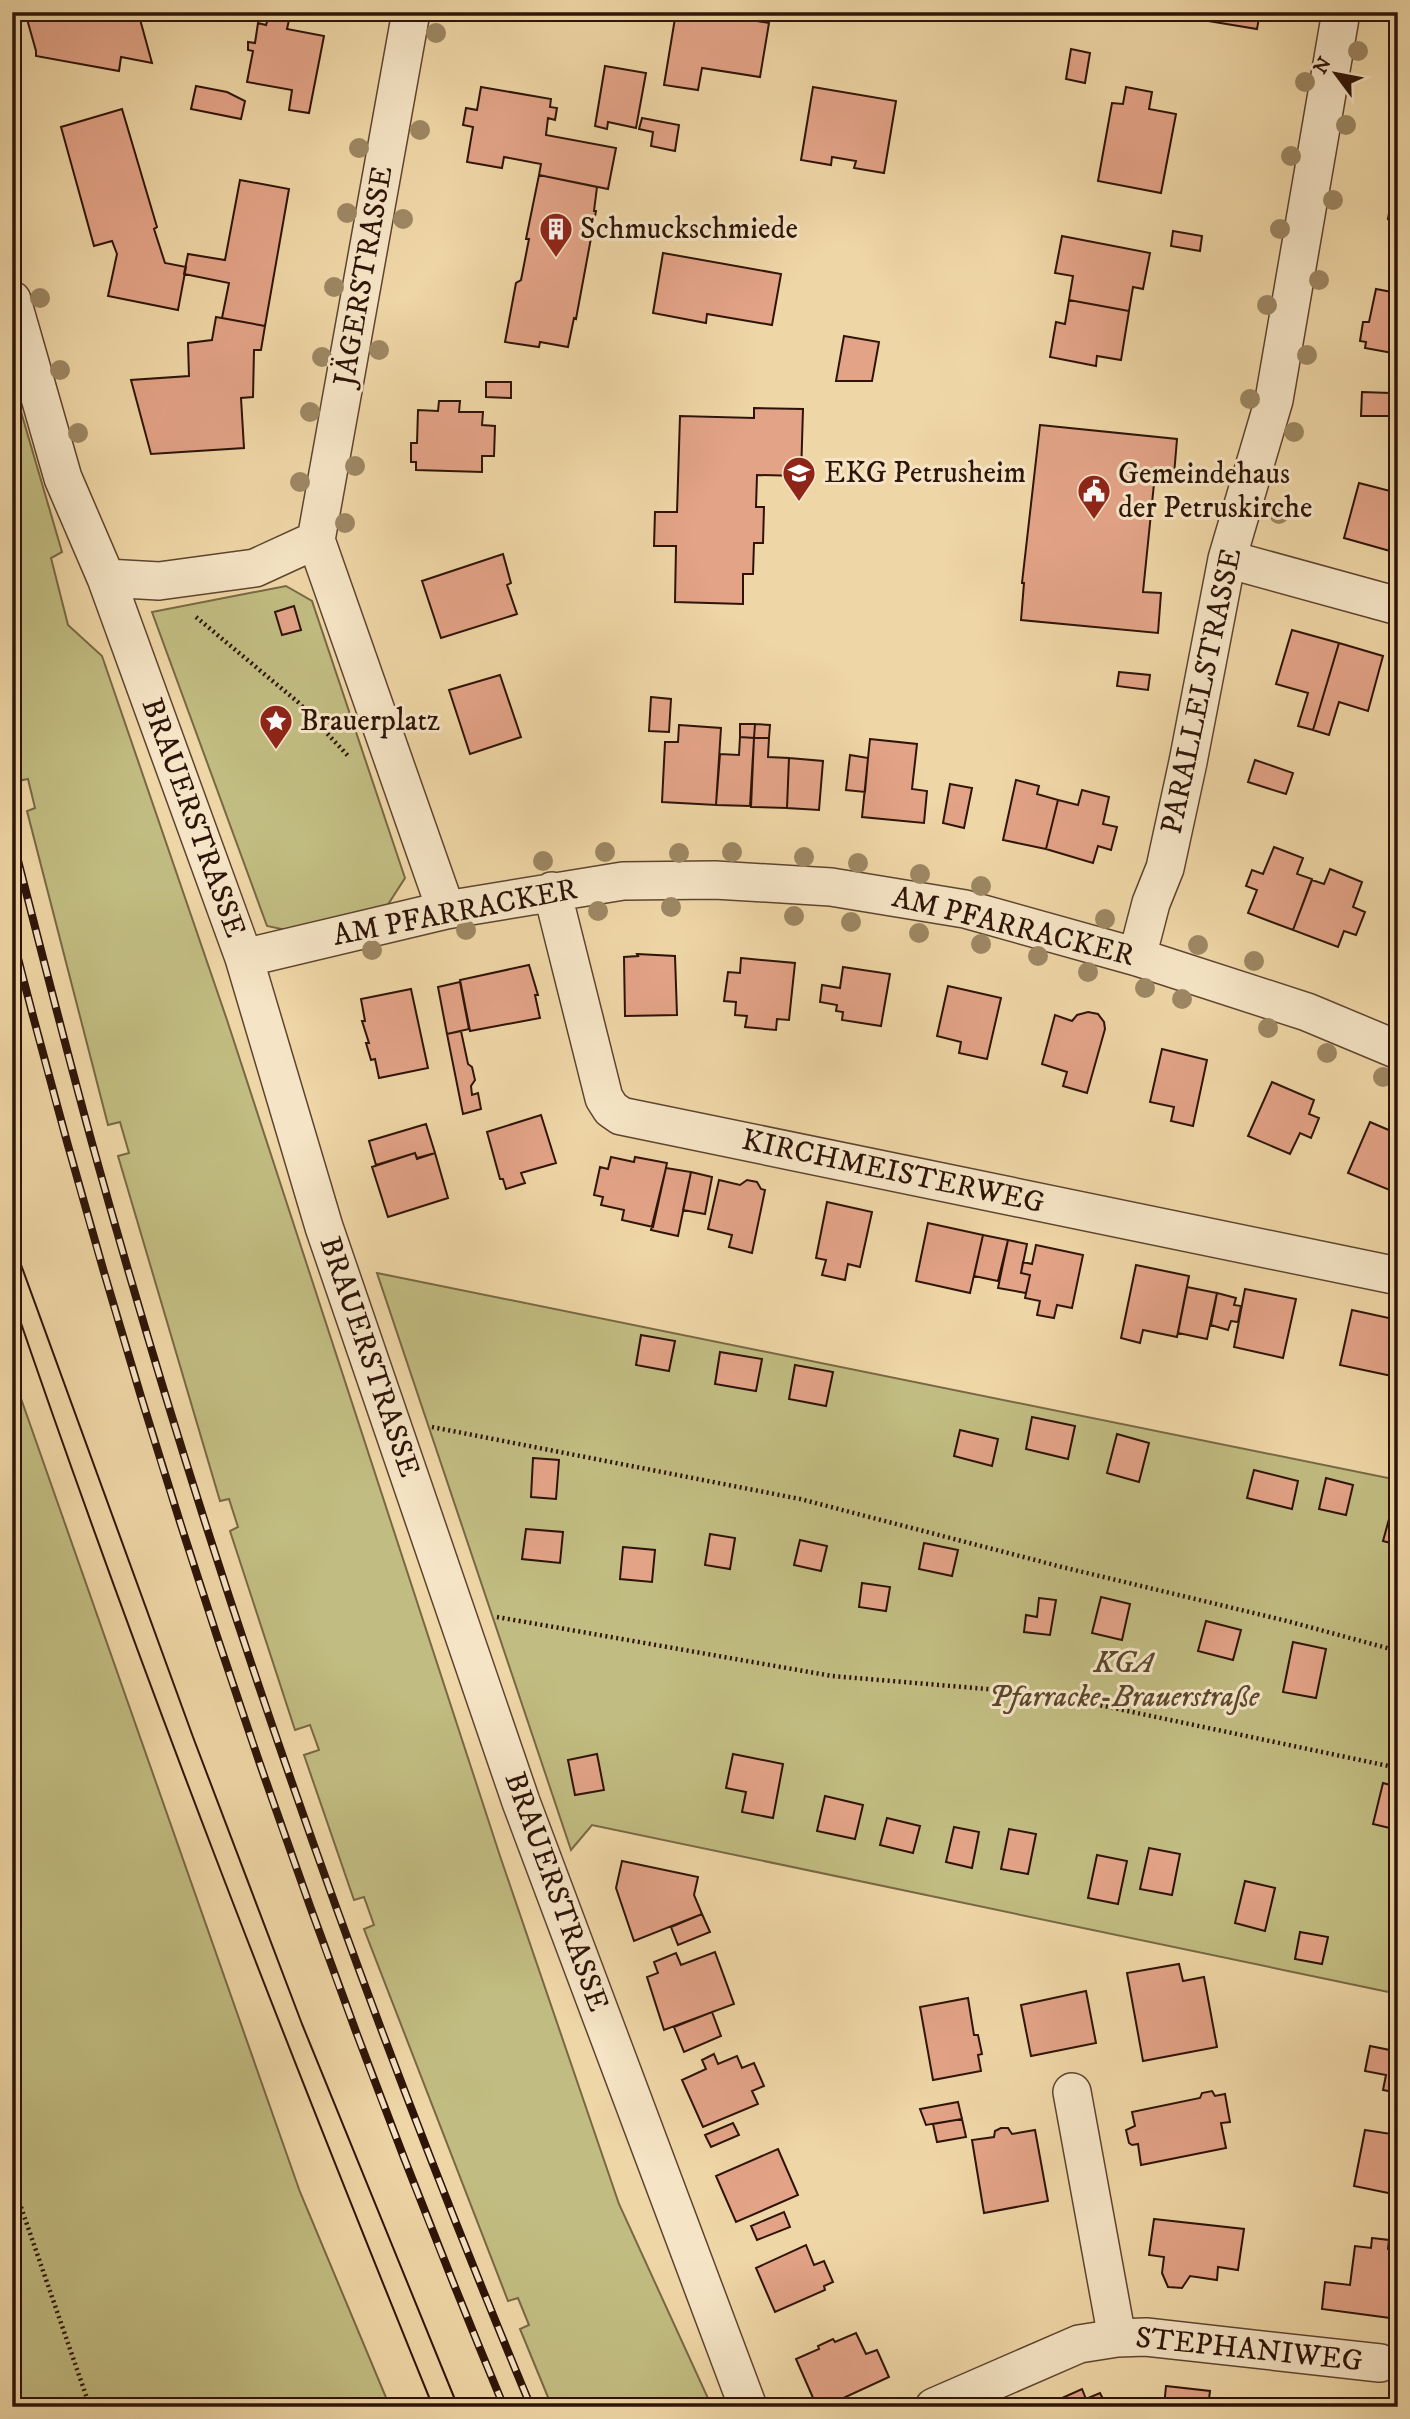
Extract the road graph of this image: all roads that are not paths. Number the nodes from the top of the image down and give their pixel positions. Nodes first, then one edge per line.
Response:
1 (411, 12) edge
2 (1341, 12) edge
3 (12, 300) edge
4 (316, 540) junction
5 (1227, 559) junction
6 (106, 578) junction
7 (1398, 606) edge
8 (552, 891) junction
9 (446, 910) junction
10 (1137, 957) junction
11 (244, 958) junction
12 (1398, 1050) edge
13 (1398, 1276) edge
14 (1072, 2092) dead end
15 (1117, 2338) junction
16 (1380, 2363) dead end
17 (748, 2407) edge
18 (934, 2407) edge

1 - 4 street, JÄGERSTRASSE
2 - 5 street, PARALLELSTRASSE
3 - 6 street, BRAUERSTRASSE
4 - 6 street
4 - 9 street
5 - 7 street
5 - 10 street, PARALLELSTRASSE
6 - 11 street, BRAUERSTRASSE
8 - 9 street, AM PFARRACKER
8 - 10 street, AM PFARRACKER
8 - 13 street, KIRCHMEISTERWEG
9 - 11 street, AM PFARRACKER
10 - 12 street, AM PFARRACKER
11 - 17 street, BRAUERSTRASSE
14 - 15 street, STEPHANIWEG
15 - 16 street, STEPHANIWEG
15 - 18 street, STEPHANIWEG

